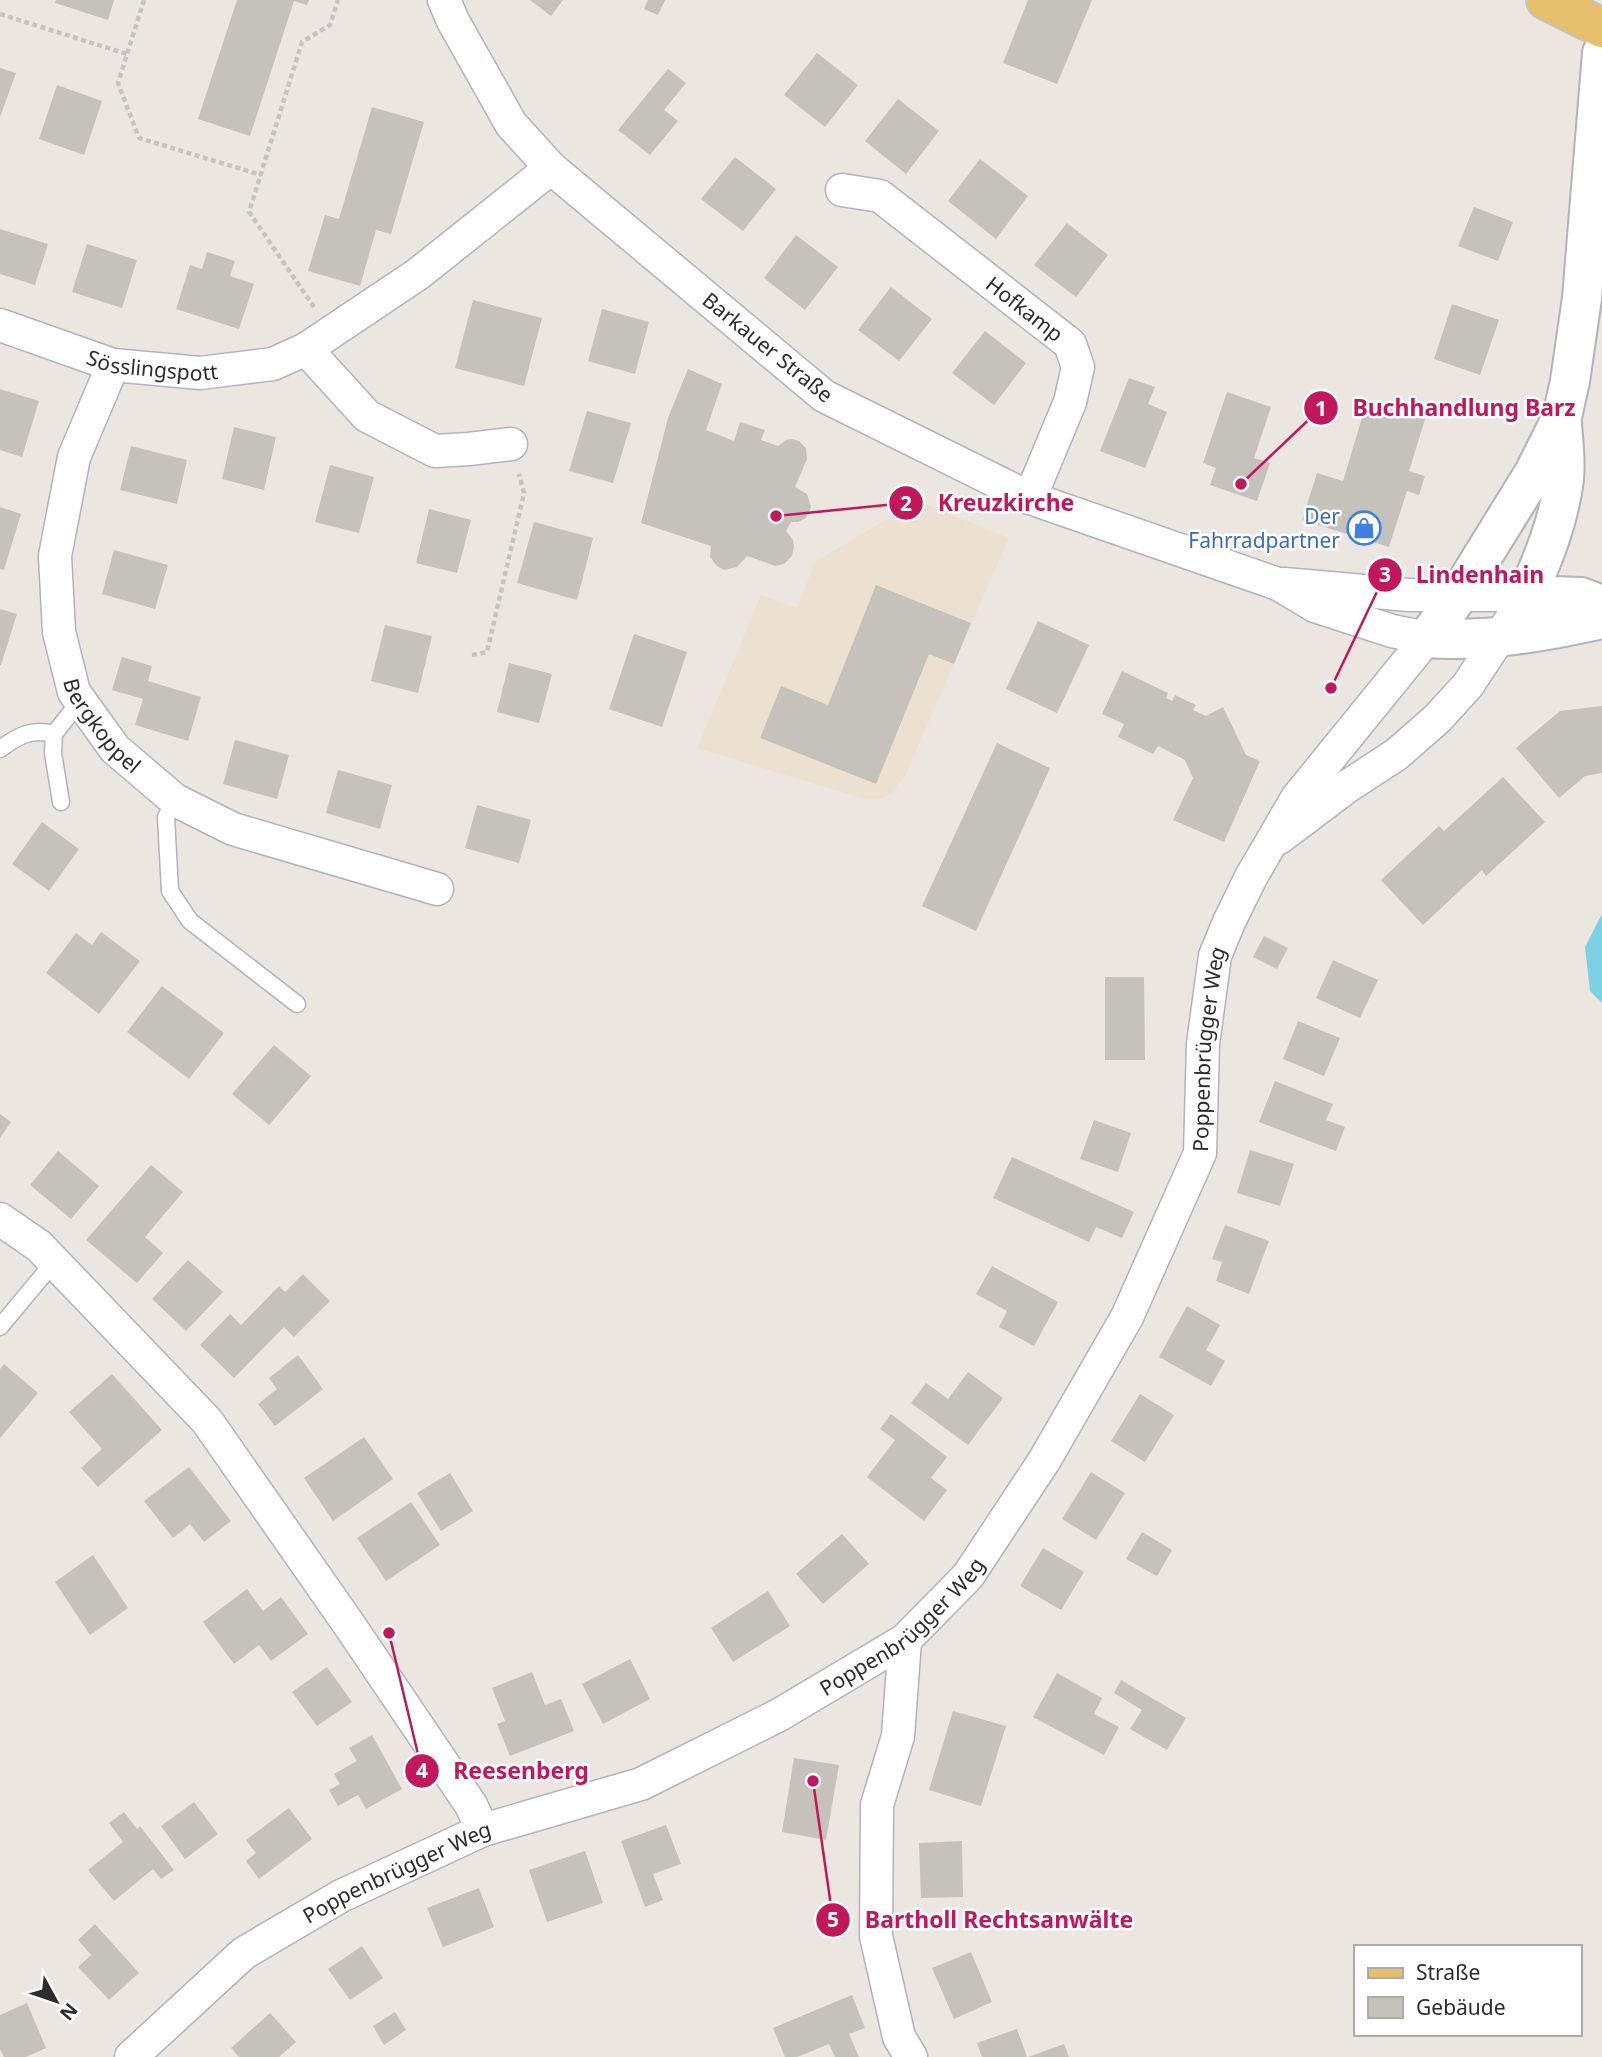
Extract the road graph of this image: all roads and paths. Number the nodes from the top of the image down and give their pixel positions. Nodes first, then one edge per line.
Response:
1 (144, 0) edge
2 (338, 0) edge
3 (444, 0) edge
4 (1546, 0) edge
5 (1598, 0) edge
6 (0, 14) edge
7 (1602, 28) edge
8 (1602, 53) edge
9 (127, 54) junction
10 (551, 167) junction
11 (261, 175) junction
12 (842, 190) dead end
13 (0, 325) edge
14 (332, 332) junction
15 (306, 349) junction
16 (113, 365) junction
17 (1562, 417) junction
18 (511, 444) joint
19 (1030, 498) junction
20 (1278, 584) junction
21 (1527, 595) junction
22 (1458, 596) junction
23 (1602, 605) edge
24 (1602, 619) edge
25 (1501, 637) junction
26 (1427, 638) junction
27 (472, 655) dead end
28 (80, 701) junction
29 (54, 734) junction
30 (0, 749) edge
31 (175, 800) junction
32 (61, 802) dead end
33 (1273, 843) junction
34 (437, 889) dead end
35 (297, 1004) dead end
36 (0, 1219) edge
37 (54, 1262) junction
38 (0, 1327) edge
39 (905, 1640) junction
40 (483, 1830) junction
41 (131, 2057) edge
42 (911, 2057) edge

1 - 9 path
2 - 11 path
3 - 10 street, Barkauer Straße
4 - 7 main road
5 - 7 street
6 - 9 path
8 - 17 street
9 - 11 path
10 - 14 street, Sösslingspott
10 - 19 street, Barkauer Straße
11 - 14 path
12 - 19 street, Hofkamp
13 - 16 street, Sösslingspott
14 - 15 street, Sösslingspott
15 - 16 street, Sösslingspott
15 - 18 street
16 - 28 street, Bergkoppel
17 - 21 street
17 - 22 street, Poppenbrügger Weg
18 - 27 path
19 - 20 street, Barkauer Straße
20 - 22 street, Barkauer Straße
20 - 26 street, Barkauer Straße
21 - 22 street, Barkauer Straße
21 - 23 street, Barkauer Straße
21 - 25 street, Poppenbrügger Weg
22 - 26 street, Poppenbrügger Weg
24 - 25 street, Barkauer Straße
25 - 26 street, Barkauer Straße
25 - 33 street, Poppenbrügger Weg
26 - 33 street, Poppenbrügger Weg
28 - 29 lane
28 - 31 street, Bergkoppel
29 - 30 lane
29 - 32 lane
31 - 34 street, Bergkoppel
31 - 35 lane
33 - 39 street, Poppenbrügger Weg
36 - 37 street
37 - 38 lane
37 - 40 street
39 - 40 street, Poppenbrügger Weg
39 - 42 street
40 - 41 street, Poppenbrügger Weg

